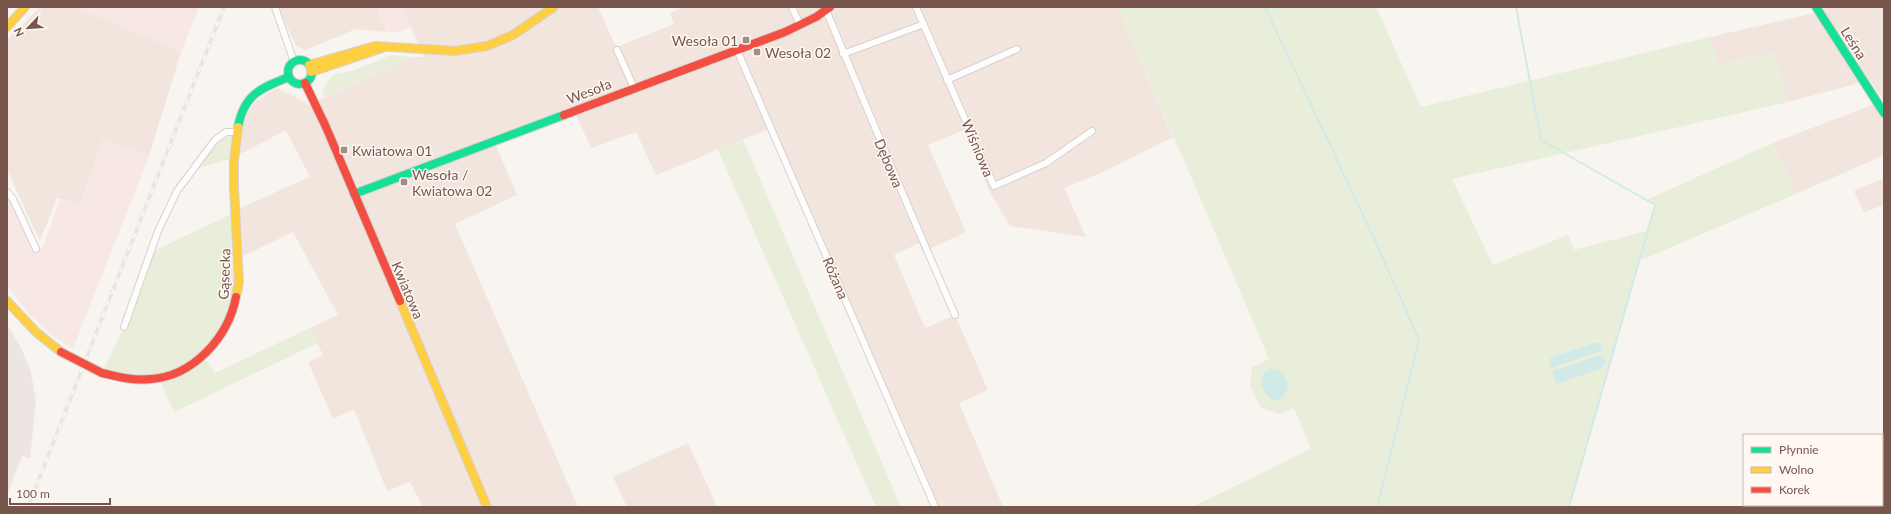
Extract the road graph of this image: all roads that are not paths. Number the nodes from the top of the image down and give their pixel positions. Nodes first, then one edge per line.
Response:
1 (25, 7) edge
2 (274, 7) edge
3 (554, 7) edge
4 (792, 7) edge
5 (916, 7) edge
6 (1816, 7) edge
7 (828, 9) edge
8 (924, 24) junction
9 (800, 25) junction
10 (7, 27) edge
11 (1017, 49) dead end
12 (617, 50) dead end
13 (737, 50) junction
14 (843, 54) junction
15 (294, 62) junction
16 (310, 68) junction
17 (289, 77) junction
18 (947, 80) junction
19 (305, 83) junction
20 (634, 88) junction
21 (1884, 113) edge
22 (1092, 131) dead end
23 (236, 132) junction
24 (7, 192) edge
25 (354, 194) junction
26 (36, 249) dead end
27 (7, 301) edge
28 (955, 315) dead end
29 (124, 327) dead end
30 (487, 507) edge
31 (935, 507) edge

1 - 10 street
2 - 15 street
3 - 16 street
4 - 9 street
5 - 8 street, Wiśniowa
6 - 21 street, Leśna
7 - 9 street, Wesoła
7 - 14 street, Dębowa
8 - 14 street
8 - 18 street, Wiśniowa
9 - 13 street, Wesoła
11 - 18 street
12 - 20 street
13 - 20 street, Wesoła
13 - 31 street, Różana
14 - 28 street, Dębowa
15 - 16 street
15 - 17 street
16 - 19 street
17 - 19 street
17 - 23 street, Gąsecka
18 - 22 street, Wiśniowa
19 - 25 street, Kwiatowa
20 - 25 street, Wesoła
23 - 27 street, Gąsecka, bridge
23 - 29 street
24 - 26 street
25 - 30 street, Kwiatowa

